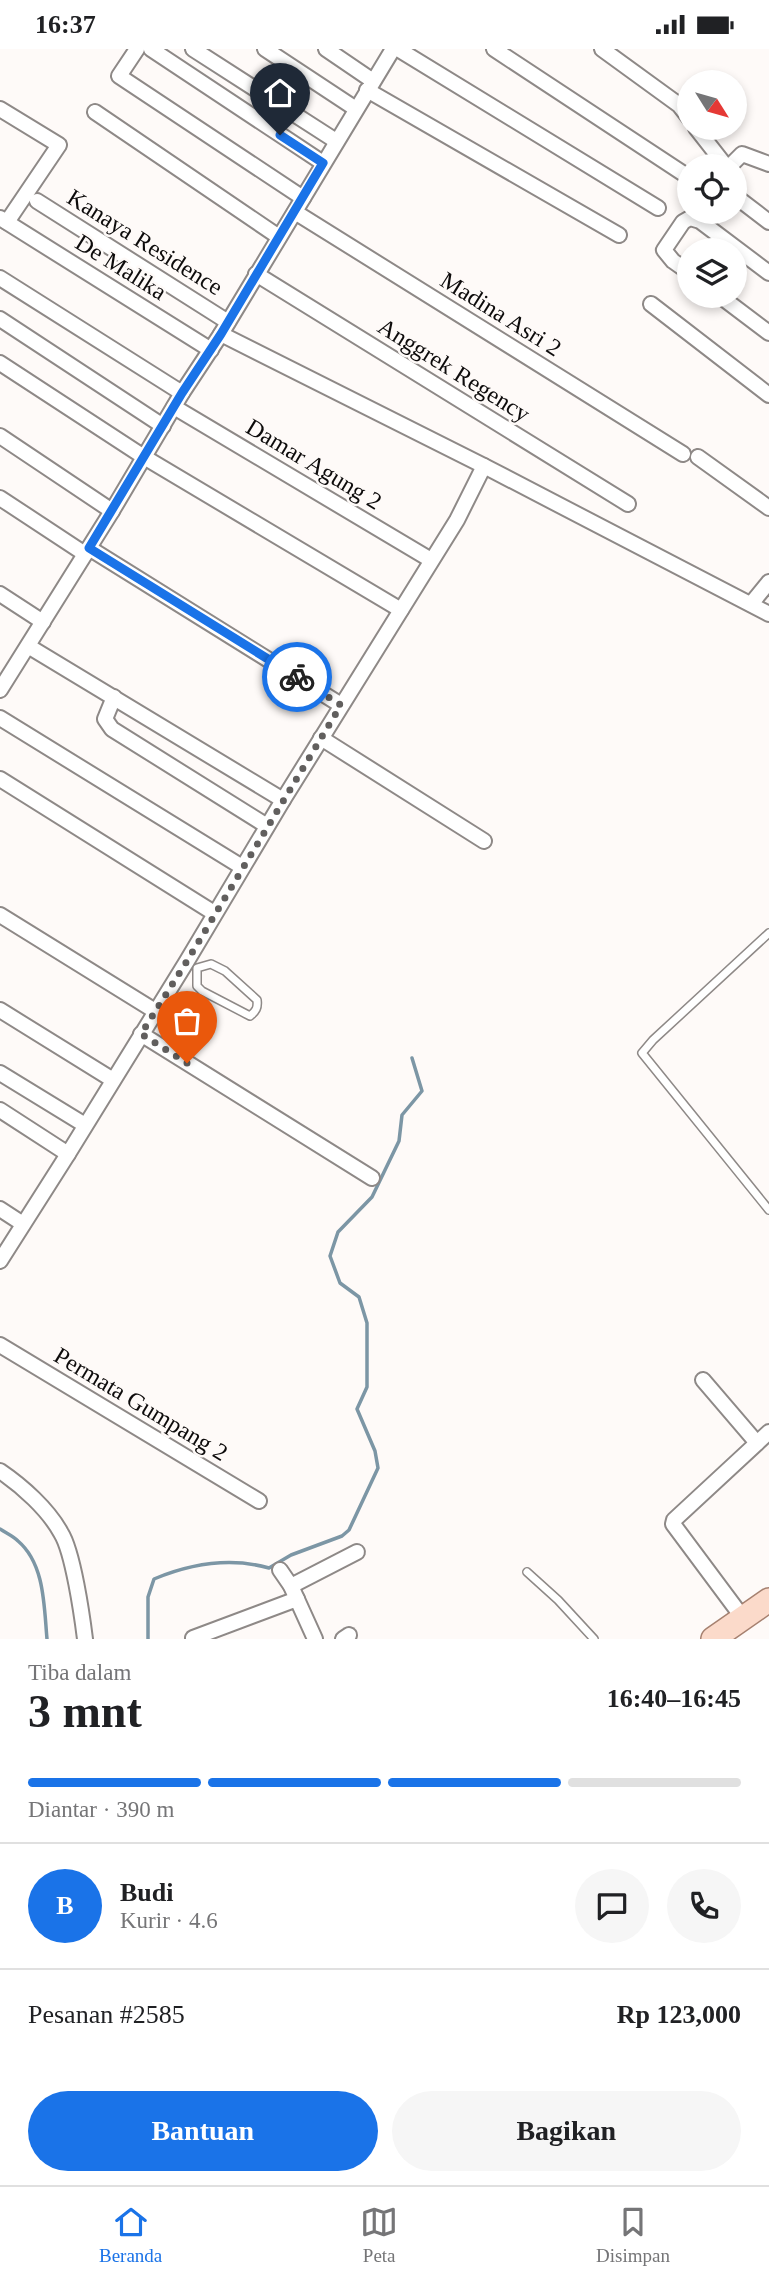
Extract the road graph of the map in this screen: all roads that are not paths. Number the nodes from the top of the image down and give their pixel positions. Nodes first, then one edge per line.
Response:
1 (137, 49) edge
2 (151, 49) edge
3 (193, 49) edge
4 (265, 49) edge
5 (326, 49) edge
6 (395, 49) edge
7 (494, 49) edge
8 (602, 49) edge
9 (370, 85) junction
10 (677, 103) edge
11 (0, 109) edge
12 (356, 109) junction
13 (95, 112) dead end
14 (705, 140) edge
15 (336, 141) junction
16 (323, 163) junction
17 (769, 165) edge
18 (677, 169) edge
19 (303, 198) junction
20 (37, 201) dead end
21 (747, 206) edge
22 (658, 208) dead end
23 (295, 212) junction
24 (3, 220) edge
25 (769, 222) edge
26 (619, 235) dead end
27 (279, 237) junction
28 (723, 238) edge
29 (747, 256) edge
30 (677, 264) edge
31 (769, 273) edge
32 (256, 274) junction
33 (0, 278) edge
34 (652, 304) dead end
35 (736, 308) edge
36 (0, 319) edge
37 (225, 328) junction
38 (769, 333) edge
39 (211, 350) junction
40 (0, 363) edge
41 (182, 393) junction
42 (769, 395) edge
43 (174, 407) junction
44 (163, 426) junction
45 (0, 436) edge
46 (144, 457) junction
47 (484, 465) junction
48 (0, 498) edge
49 (628, 504) dead end
50 (769, 508) edge
51 (112, 511) junction
52 (87, 551) junction
53 (431, 560) junction
54 (769, 582) edge
55 (0, 594) edge
56 (751, 604) junction
57 (401, 610) junction
58 (769, 614) edge
59 (43, 622) junction
60 (28, 646) junction
61 (0, 690) edge
62 (114, 698) junction
63 (341, 705) junction
64 (0, 718) edge
65 (321, 738) junction
66 (0, 779) edge
67 (283, 800) junction
68 (267, 826) junction
69 (484, 841) dead end
70 (242, 867) junction
71 (214, 913) junction
72 (0, 915) edge
73 (769, 933) edge
74 (192, 964) junction
75 (0, 1010) edge
76 (155, 1011) junction
77 (141, 1034) junction
78 (0, 1073) edge
79 (113, 1080) junction
80 (0, 1110) edge
81 (85, 1125) junction
82 (68, 1154) junction
83 (372, 1178) dead end
84 (0, 1209) edge
85 (769, 1210) edge
86 (23, 1224) junction
87 (0, 1261) edge
88 (0, 1345) edge
89 (703, 1380) dead end
90 (769, 1432) edge
91 (757, 1443) junction
92 (0, 1471) edge
93 (259, 1501) dead end
94 (357, 1552) dead end
95 (280, 1570) dead end
96 (527, 1572) dead end
97 (294, 1592) junction
98 (769, 1600) edge
99 (743, 1618) junction
100 (85, 1636) edge
101 (193, 1638) edge
102 (315, 1639) edge
103 (594, 1639) edge
104 (713, 1639) edge

1 - 19 street
2 - 16 street
3 - 15 street
4 - 12 street
5 - 9 street
6 - 9 street
6 - 22 street
7 - 18 street
8 - 10 street
9 - 12 street
9 - 26 street
11 - 24 street
12 - 15 street
13 - 27 street
14 - 17 street
15 - 16 street
16 - 19 street
19 - 23 street
20 - 37 street, Kanaya Residence
21 - 25 street
23 - 27 street
23 - 50 street, Madina Asri 2
24 - 39 street, De Malika
27 - 32 street
28 - 30 street
29 - 31 street
32 - 37 street
32 - 49 street, Anggrek Regency
33 - 41 street
34 - 42 street
35 - 38 street
36 - 44 street
37 - 39 street
37 - 47 street, Kanaya Residence
39 - 41 street
40 - 46 street
41 - 43 street
43 - 44 street
43 - 53 street, Damar Agung 2
44 - 46 street
45 - 51 street
46 - 51 street
46 - 57 street
47 - 53 street
47 - 56 street, Kanaya Residence
48 - 52 street
51 - 52 street
52 - 59 street
52 - 63 street
53 - 57 street
54 - 56 street
55 - 59 street
56 - 58 street, Kanaya Residence
57 - 63 street
59 - 60 street
60 - 61 street
60 - 62 street
62 - 67 street
62 - 68 street
63 - 65 street
64 - 70 street
65 - 67 street
65 - 69 street
66 - 71 street
67 - 68 street
68 - 70 street
70 - 71 street
71 - 74 street
72 - 76 street
73 - 85 lane
74 - 74 lane
74 - 76 street
75 - 79 street
76 - 77 street
77 - 79 street
77 - 83 street
78 - 81 street
79 - 81 street
80 - 82 street
81 - 82 street
82 - 86 street
84 - 86 street
86 - 87 street
88 - 93 street, Permata Gumpang 2
89 - 91 street
90 - 91 street
91 - 99 street
92 - 100 street
94 - 97 street
95 - 97 street
96 - 103 lane
97 - 101 street
97 - 102 street
98 - 99 main road
99 - 104 main road

